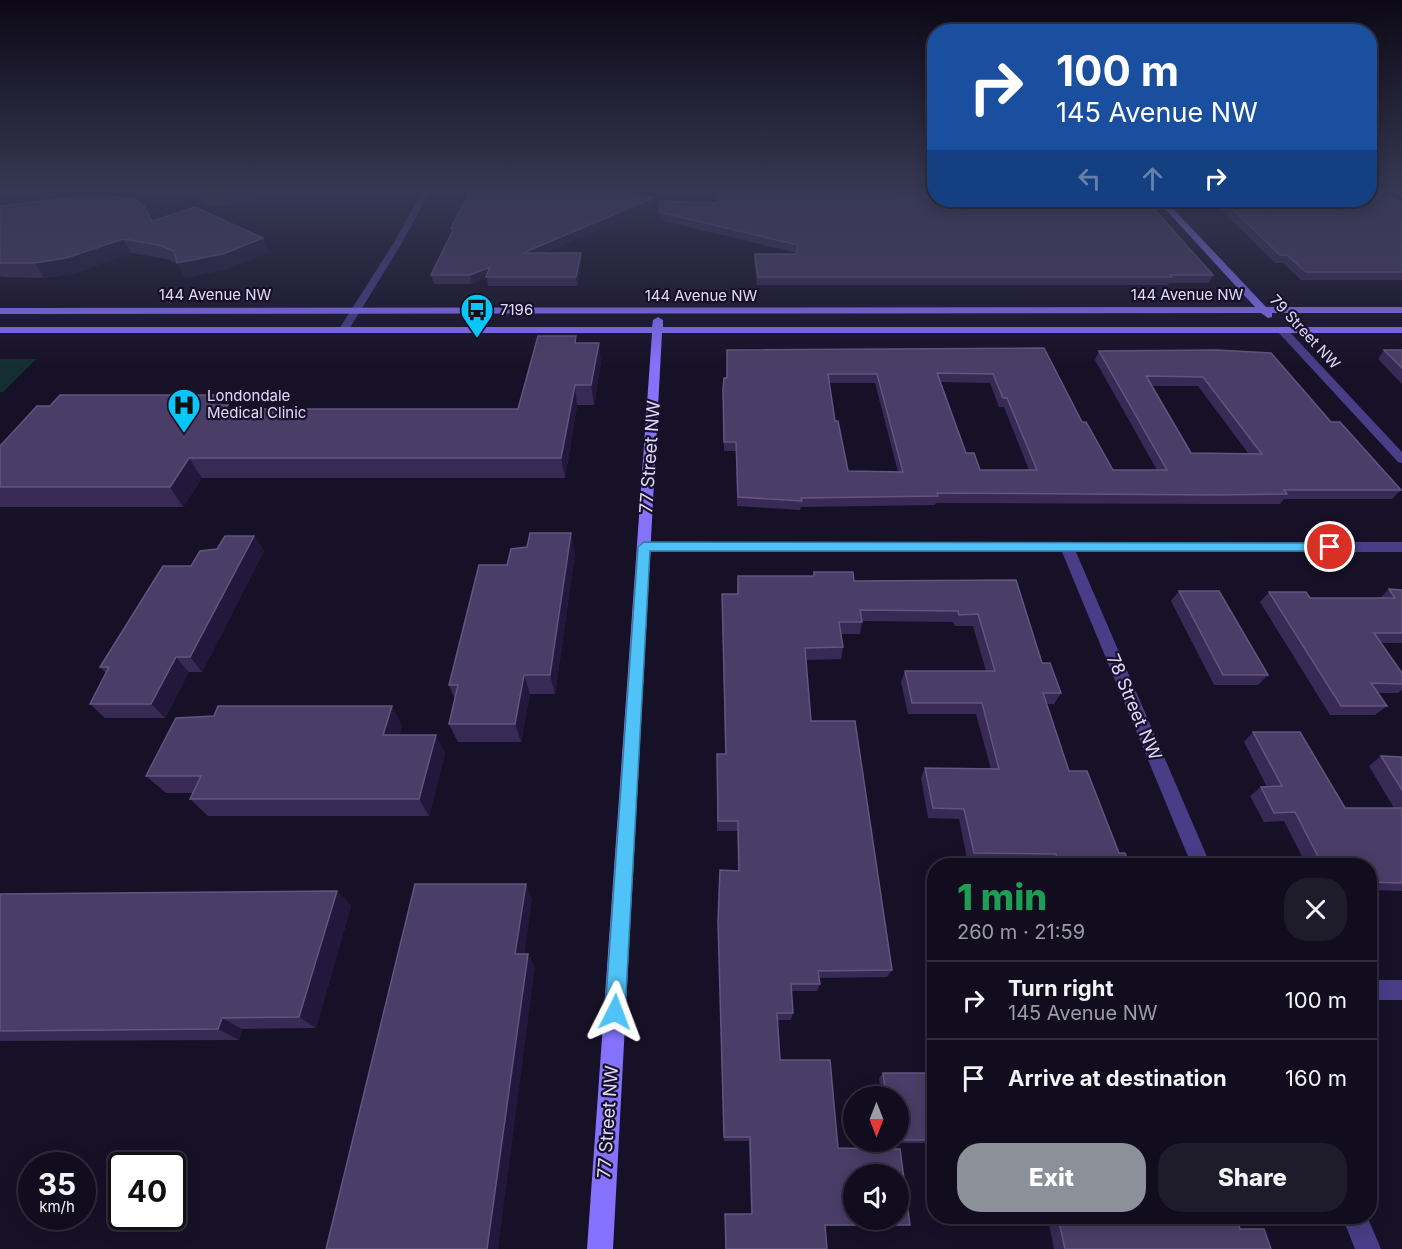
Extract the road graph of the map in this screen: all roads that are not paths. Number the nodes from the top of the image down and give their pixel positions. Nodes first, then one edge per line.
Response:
1 (394, 249) edge
2 (1207, 249) edge
3 (356, 310) junction
4 (1264, 310) junction
5 (1402, 310) edge
6 (0, 311) edge
7 (659, 311) junction
8 (344, 329) junction
9 (0, 330) edge
10 (1282, 330) junction
11 (1402, 330) edge
12 (657, 331) junction
13 (1402, 459) edge
14 (644, 547) junction
15 (1402, 547) edge
16 (1067, 548) junction
17 (1199, 858) edge
18 (1377, 990) edge
19 (1402, 990) edge
20 (1357, 1224) edge
21 (600, 1249) edge
22 (1368, 1249) edge

1 - 3 street
2 - 4 street, 79 Street NW
3 - 6 street, 144 Avenue NW
3 - 7 street, 144 Avenue NW
3 - 8 street
4 - 5 street, 144 Avenue NW
4 - 7 street, 144 Avenue NW
4 - 10 street, 79 Street NW
7 - 12 street, 77 Street NW
8 - 9 street, 144 Avenue NW
8 - 12 street, 144 Avenue NW
10 - 11 street, 144 Avenue NW
10 - 12 street, 144 Avenue NW
10 - 13 street, 79 Street NW
12 - 14 street, 77 Street NW
14 - 16 street
14 - 21 street, 77 Street NW
15 - 16 street
16 - 17 street, 78 Street NW
18 - 19 street
20 - 22 street

